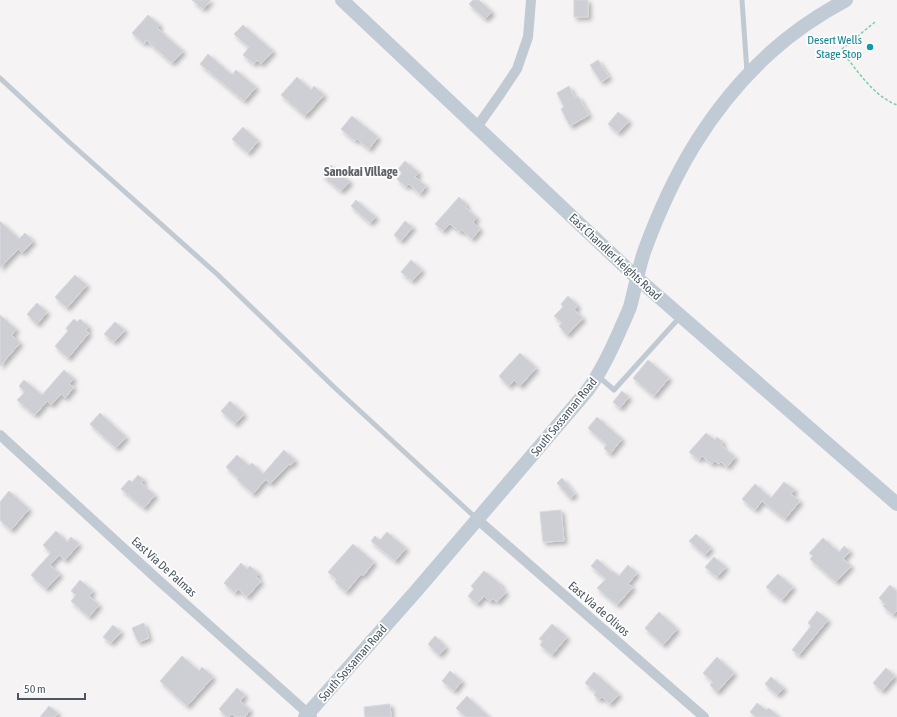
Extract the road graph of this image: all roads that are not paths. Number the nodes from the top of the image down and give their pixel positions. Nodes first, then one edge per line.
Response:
1 (342, 0) edge
2 (531, 0) edge
3 (742, 0) edge
4 (846, 0) edge
5 (747, 75) junction
6 (0, 78) edge
7 (476, 127) junction
8 (637, 278) junction
9 (681, 316) junction
10 (598, 376) junction
11 (0, 435) edge
12 (897, 504) edge
13 (478, 520) junction
14 (308, 716) edge
15 (704, 717) edge

1 - 7 main road, East Chandler Heights Road
2 - 7 street
3 - 5 lane
4 - 5 main road, South Sossaman Road
5 - 8 main road, South Sossaman Road
6 - 13 lane
7 - 8 main road, East Chandler Heights Road
8 - 9 main road, East Chandler Heights Road
8 - 10 main road, South Sossaman Road
9 - 10 lane
9 - 12 main road, East Chandler Heights Road
10 - 13 main road, South Sossaman Road
11 - 14 street, East Via De Palmas
13 - 14 main road, South Sossaman Road
13 - 15 street, East Via de Olivos

